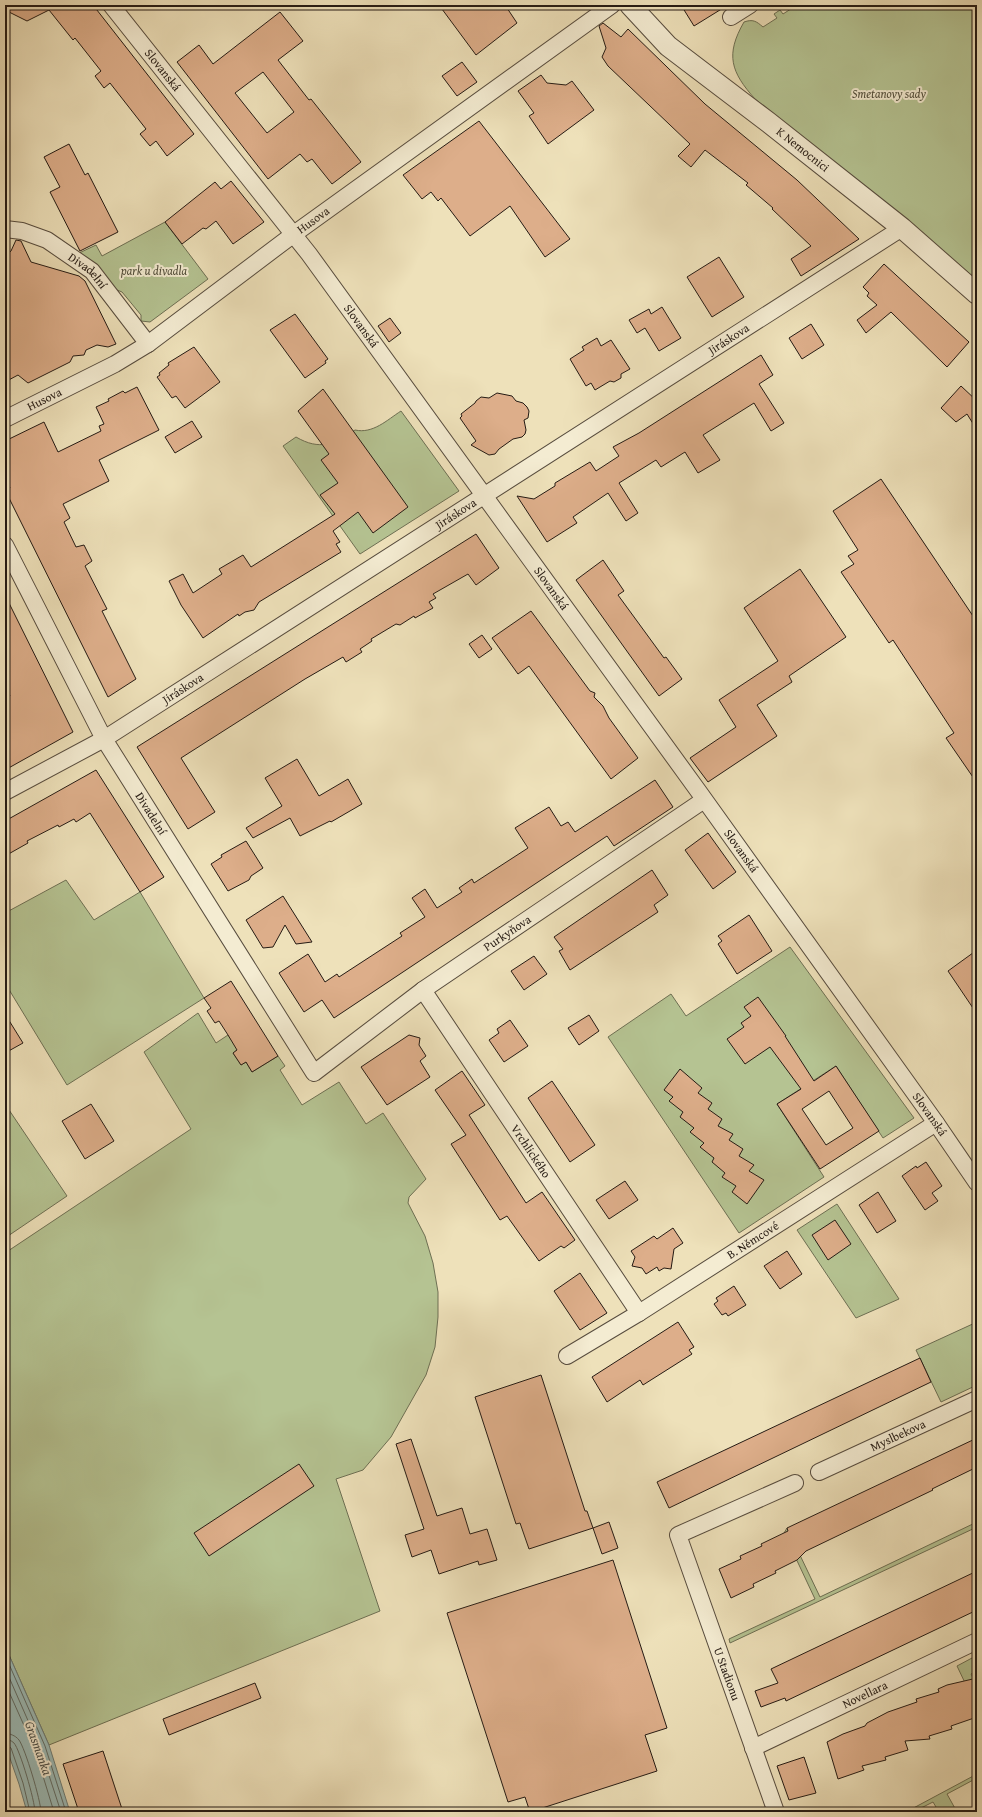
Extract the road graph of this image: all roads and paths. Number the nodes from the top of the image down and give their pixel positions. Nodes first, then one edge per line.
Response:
1 (112, 5) edge
2 (612, 5) edge
3 (630, 5) edge
4 (750, 5) edge
5 (731, 17) dead end
6 (902, 228) junction
7 (5, 229) edge
8 (294, 234) junction
9 (977, 294) edge
10 (148, 344) junction
11 (5, 419) edge
12 (483, 495) junction
13 (5, 545) edge
14 (104, 739) junction
15 (5, 792) edge
16 (704, 800) junction
17 (424, 990) junction
18 (314, 1073) joint
19 (936, 1123) junction
20 (977, 1183) edge
21 (639, 1313) junction
22 (567, 1356) dead end
23 (977, 1399) edge
24 (819, 1472) dead end
25 (795, 1483) dead end
26 (977, 1641) edge
27 (753, 1748) junction
28 (776, 1812) edge

1 - 8 street, Slovanská
2 - 8 street, Husova
3 - 6 street, K Nemocnici
4 - 5 street
6 - 9 street, K Nemocnici
6 - 12 street, Jiráskova
7 - 10 street, Divadelní
8 - 10 street, Husova
8 - 12 street, Slovanská
10 - 11 street, Husova
12 - 14 street, Jiráskova
12 - 16 street, Slovanská
13 - 14 street, Divadelní
14 - 15 street, Jiráskova
14 - 18 street, Divadelní
16 - 17 street, Purkyňova
16 - 19 street, Slovanská
17 - 18 street, Purkyňova
17 - 21 street, Vrchlického
19 - 20 street, Slovanská
19 - 21 street, B. Němcové
21 - 22 street, B. Němcové
23 - 24 street, Myslbekova
25 - 27 street, U Stadionu
26 - 27 street, Novellara
27 - 28 street, U Stadionu

